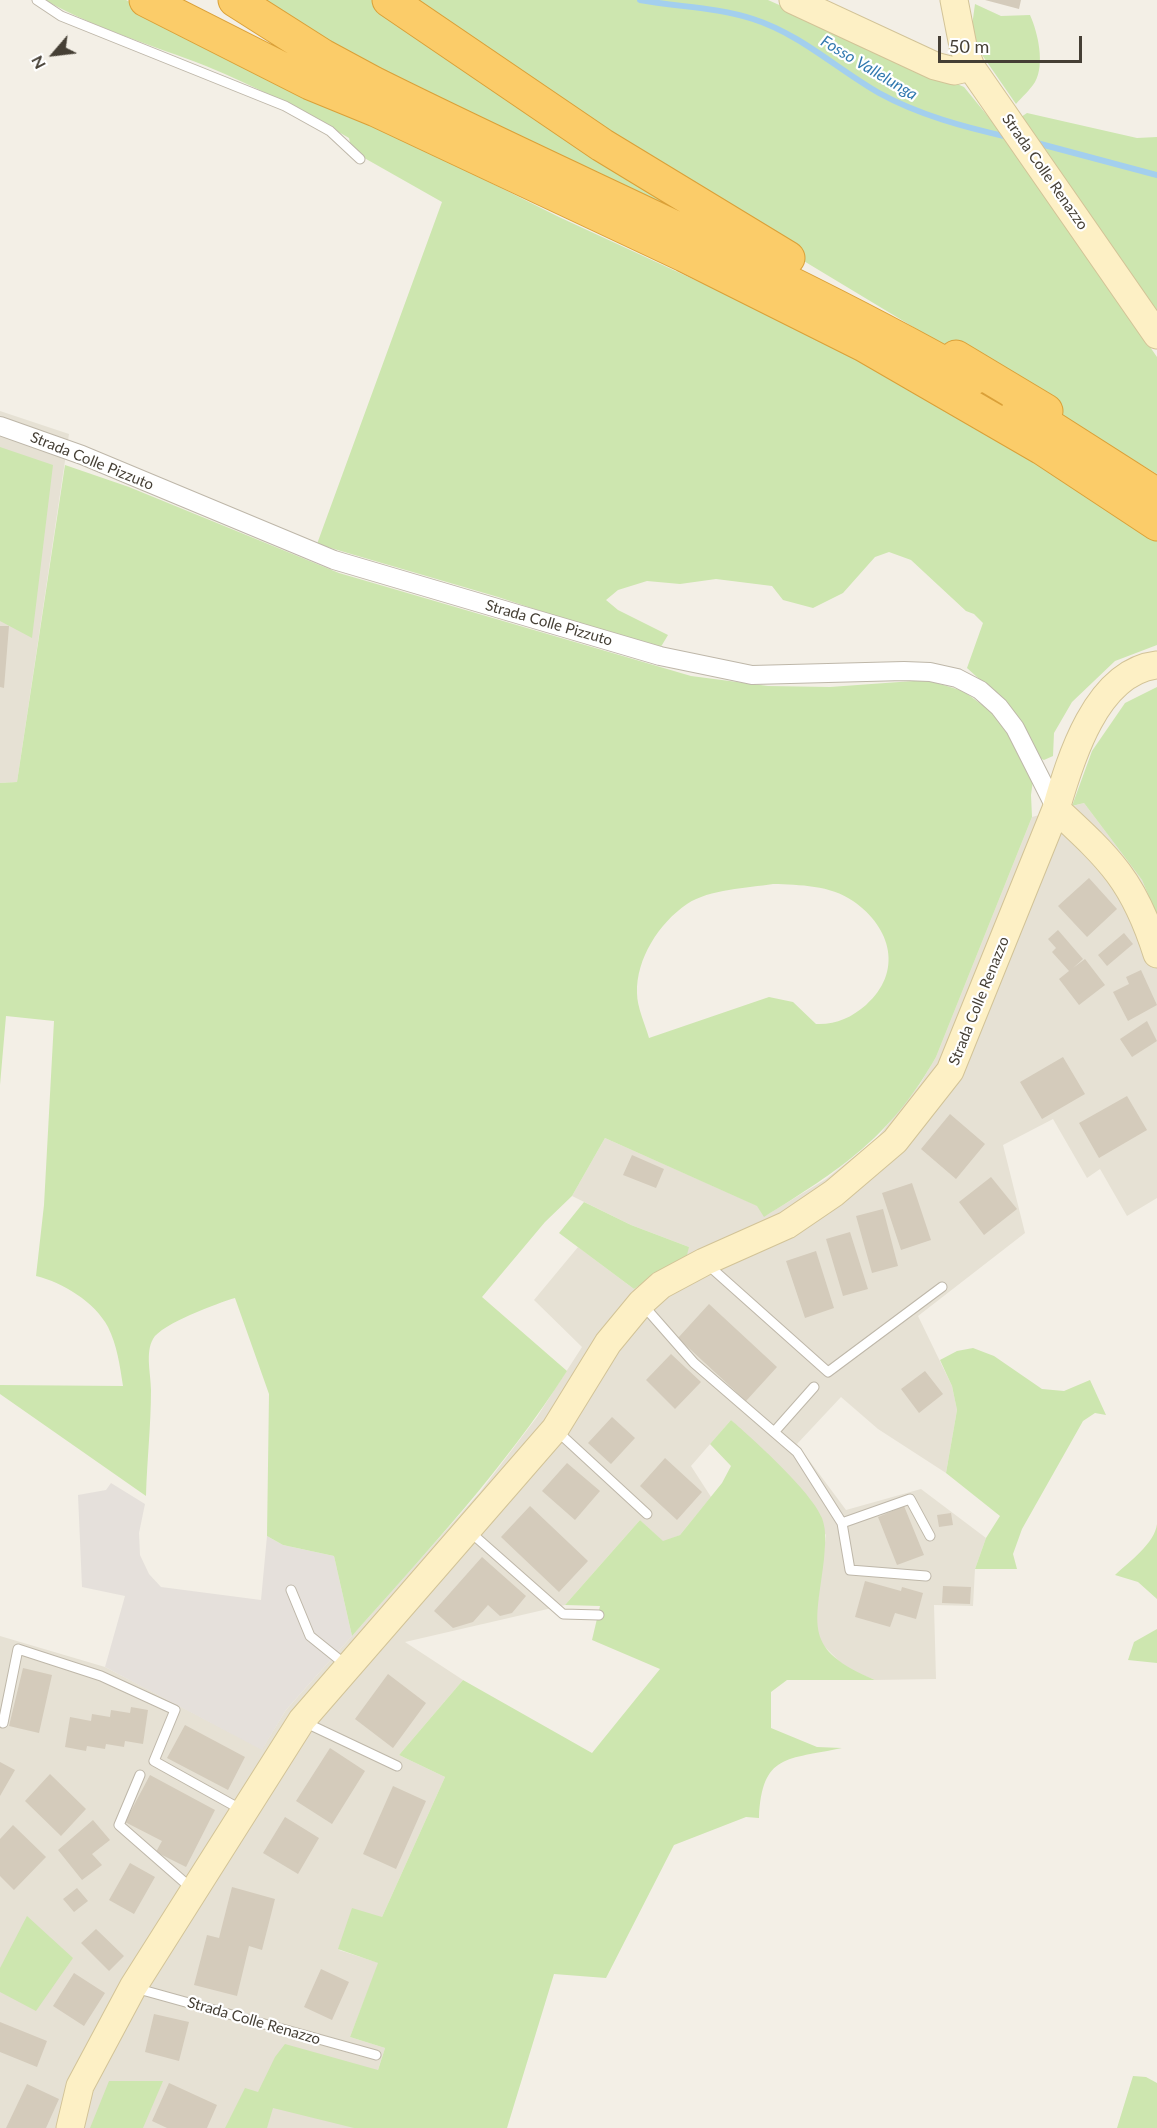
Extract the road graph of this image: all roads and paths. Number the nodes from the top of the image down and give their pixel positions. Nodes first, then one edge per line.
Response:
1 (37, 0) edge
2 (147, 0) edge
3 (213, 0) edge
4 (235, 0) edge
5 (389, 0) edge
6 (793, 0) edge
7 (954, 0) edge
8 (972, 67) junction
9 (376, 110) junction
10 (360, 159) dead end
11 (1157, 335) edge
12 (0, 426) edge
13 (1157, 482) edge
14 (1157, 495) edge
15 (1157, 524) edge
16 (1157, 665) edge
17 (1056, 809) junction
18 (1157, 954) edge
19 (704, 1262) junction
20 (942, 1287) dead end
21 (641, 1303) junction
22 (814, 1386) dead end
23 (555, 1429) junction
24 (775, 1431) junction
25 (647, 1514) dead end
26 (842, 1523) junction
27 (467, 1530) junction
28 (930, 1536) dead end
29 (926, 1576) dead end
30 (291, 1590) dead end
31 (599, 1615) dead end
32 (348, 1666) junction
33 (302, 1720) junction
34 (3, 1723) dead end
35 (397, 1766) dead end
36 (140, 1775) dead end
37 (244, 1811) junction
38 (193, 1890) junction
39 (133, 1987) junction
40 (376, 2055) dead end
41 (70, 2128) edge

1 - 10 lane
2 - 9 highway
3 - 9 highway
4 - 14 highway
5 - 13 highway
6 - 8 street
7 - 8 street, Strada Colle Renazzo
8 - 11 street, Strada Colle Renazzo
9 - 15 highway
12 - 17 street, Strada Colle Pizzuto
16 - 17 street, Strada Colle Renazzo
17 - 18 street
17 - 19 street, Strada Colle Renazzo
19 - 20 lane
19 - 21 street, Strada Colle Renazzo
21 - 23 street, Strada Colle Renazzo
21 - 24 lane
22 - 24 lane
23 - 25 lane
23 - 27 street, Strada Colle Renazzo
24 - 26 lane
26 - 28 lane
26 - 29 lane
27 - 31 lane
27 - 32 street, Strada Colle Renazzo
30 - 32 lane
32 - 33 street, Strada Colle Renazzo
33 - 35 lane
33 - 37 street, Strada Colle Renazzo
34 - 37 lane
36 - 38 lane
37 - 38 street, Strada Colle Renazzo
38 - 39 street, Strada Colle Renazzo
39 - 40 lane, Strada Colle Renazzo
39 - 41 street, Strada Colle Renazzo

